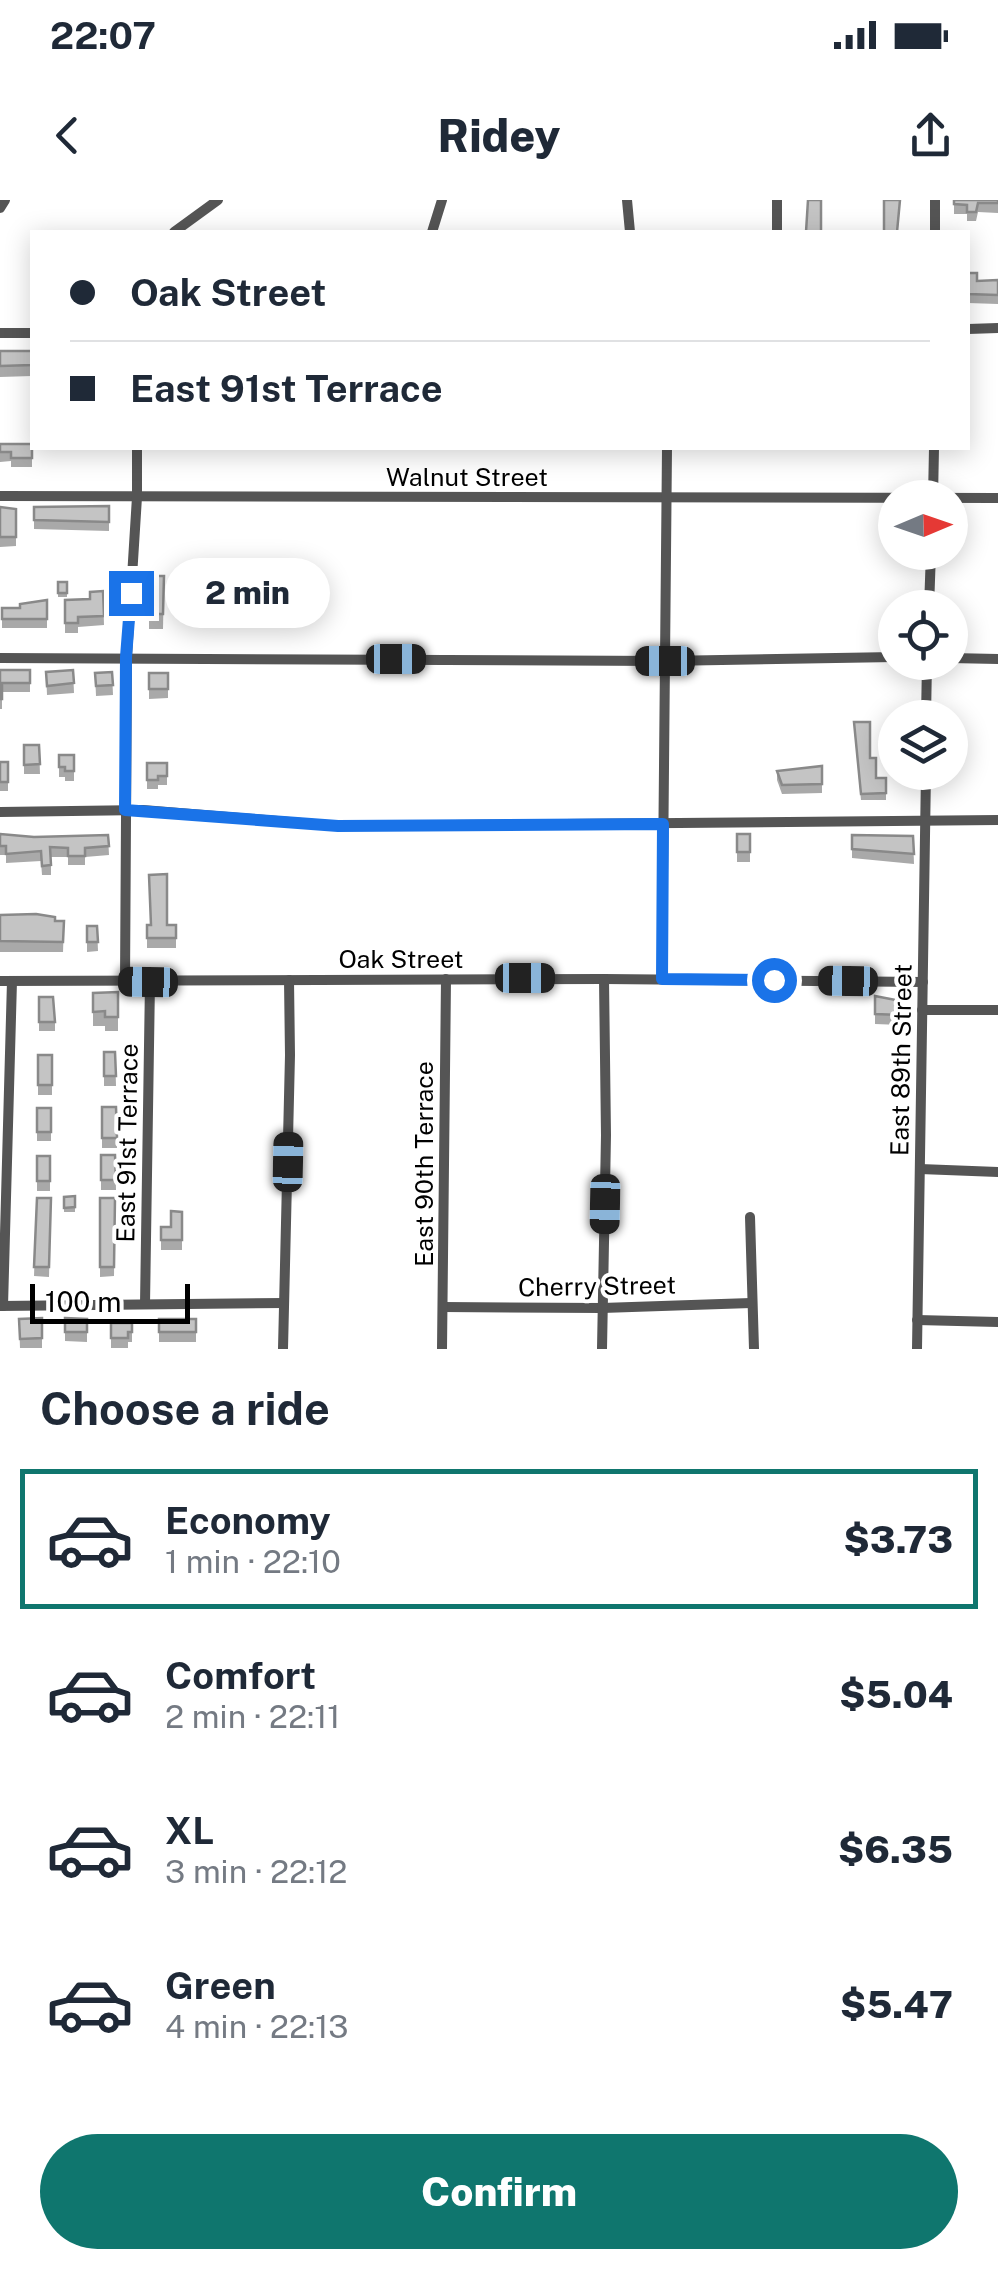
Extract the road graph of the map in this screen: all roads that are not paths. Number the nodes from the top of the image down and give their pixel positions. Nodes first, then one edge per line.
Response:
1 (5, 200) edge
2 (218, 200) edge
3 (442, 200) edge
4 (627, 200) edge
5 (778, 200) edge
6 (935, 200) edge
7 (0, 208) edge
8 (177, 230) edge
9 (433, 230) edge
10 (630, 230) edge
11 (777, 230) edge
12 (935, 230) edge
13 (998, 328) edge
14 (970, 329) edge
15 (0, 333) edge
16 (30, 333) edge
17 (137, 450) edge
18 (667, 450) edge
19 (934, 450) edge
20 (933, 480) edge
21 (0, 496) edge
22 (666, 496) junction
23 (138, 497) junction
24 (878, 497) edge
25 (968, 498) edge
26 (998, 498) edge
27 (126, 657) junction
28 (0, 658) edge
29 (878, 658) edge
30 (968, 658) edge
31 (998, 659) edge
32 (665, 661) junction
33 (926, 790) edge
34 (125, 810) junction
35 (0, 812) edge
36 (925, 820) junction
37 (998, 820) edge
38 (663, 824) junction
39 (446, 978) junction
40 (604, 978) junction
41 (662, 979) junction
42 (288, 980) junction
43 (6, 981) edge
44 (125, 982) junction
45 (150, 982) junction
46 (923, 982) junction
47 (922, 1010) junction
48 (998, 1010) edge
49 (920, 1169) junction
50 (998, 1172) edge
51 (750, 1217) dead end
52 (284, 1303) junction
53 (144, 1304) junction
54 (752, 1304) junction
55 (2, 1306) edge
56 (444, 1306) junction
57 (602, 1308) junction
58 (918, 1320) junction
59 (998, 1322) edge
60 (283, 1349) edge
61 (442, 1349) edge
62 (602, 1349) edge
63 (754, 1349) edge
64 (917, 1349) edge

1 - 7 street
2 - 8 street
3 - 9 street
4 - 10 street
5 - 11 street
6 - 12 street
13 - 14 street
15 - 16 street
17 - 23 street
18 - 22 street
19 - 20 street
21 - 23 street, Walnut Street
22 - 23 street, Walnut Street
22 - 24 street, Walnut Street
22 - 32 street
23 - 27 street
25 - 26 street, Walnut Street
27 - 28 street
27 - 32 street
27 - 34 street
29 - 32 street
30 - 31 street
32 - 38 street
33 - 36 street, East 89th Street
34 - 35 street
34 - 38 street
34 - 44 street
36 - 37 street
36 - 38 street
36 - 46 street, East 89th Street
38 - 41 street
39 - 40 street, Oak Street
39 - 42 street, Oak Street
39 - 56 street, East 90th Terrace
40 - 41 street, Oak Street
40 - 57 street
41 - 46 street, Oak Street
42 - 45 street, Oak Street
42 - 52 street
43 - 44 street, Oak Street
43 - 55 street
44 - 45 street, Oak Street
45 - 53 street, East 91st Terrace
46 - 47 street, East 89th Street
47 - 48 street
47 - 49 street, East 89th Street
49 - 50 street
49 - 58 street, East 89th Street
51 - 54 street
52 - 53 street
52 - 60 street
53 - 55 street
54 - 57 street, Cherry Street
54 - 63 street
56 - 57 street, Cherry Street
56 - 61 street, East 90th Terrace
57 - 62 street
58 - 59 street
58 - 64 street, East 89th Street

